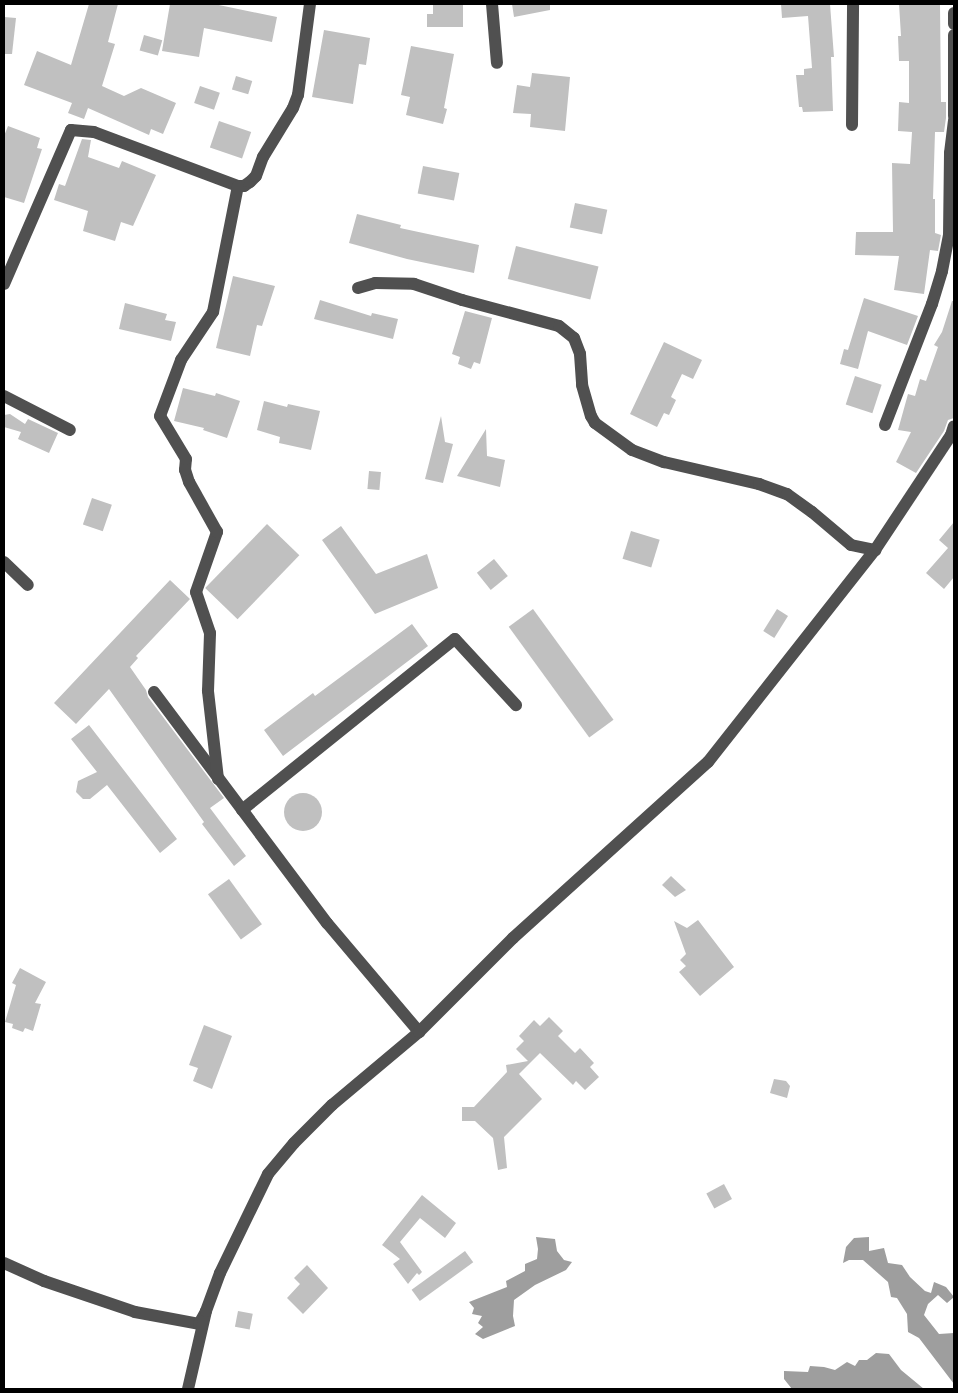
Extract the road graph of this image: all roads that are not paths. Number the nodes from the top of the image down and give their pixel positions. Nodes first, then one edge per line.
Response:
1 (310, 4) edge
2 (492, 4) edge
3 (853, 4) edge
4 (954, 13) edge
5 (954, 24) edge
6 (954, 35) edge
7 (497, 63) dead end
8 (954, 118) edge
9 (852, 125) dead end
10 (238, 186) junction
11 (4, 284) edge
12 (358, 288) dead end
13 (4, 396) edge
14 (885, 425) dead end
15 (954, 426) edge
16 (70, 430) dead end
17 (875, 550) junction
18 (4, 562) edge
19 (28, 585) dead end
20 (154, 692) dead end
21 (516, 706) dead end
22 (218, 779) junction
23 (242, 810) junction
24 (419, 1032) junction
25 (4, 1263) edge
26 (206, 1311) junction
27 (188, 1389) edge

1 - 10 street
2 - 7 street
3 - 9 street
4 - 5 street
6 - 8 street
8 - 14 street
10 - 11 street
10 - 22 street
12 - 17 street
13 - 16 street
15 - 17 street
17 - 24 street
18 - 19 street
20 - 22 street
21 - 23 street
22 - 23 street
23 - 24 street
24 - 26 street
25 - 26 street
26 - 27 street

